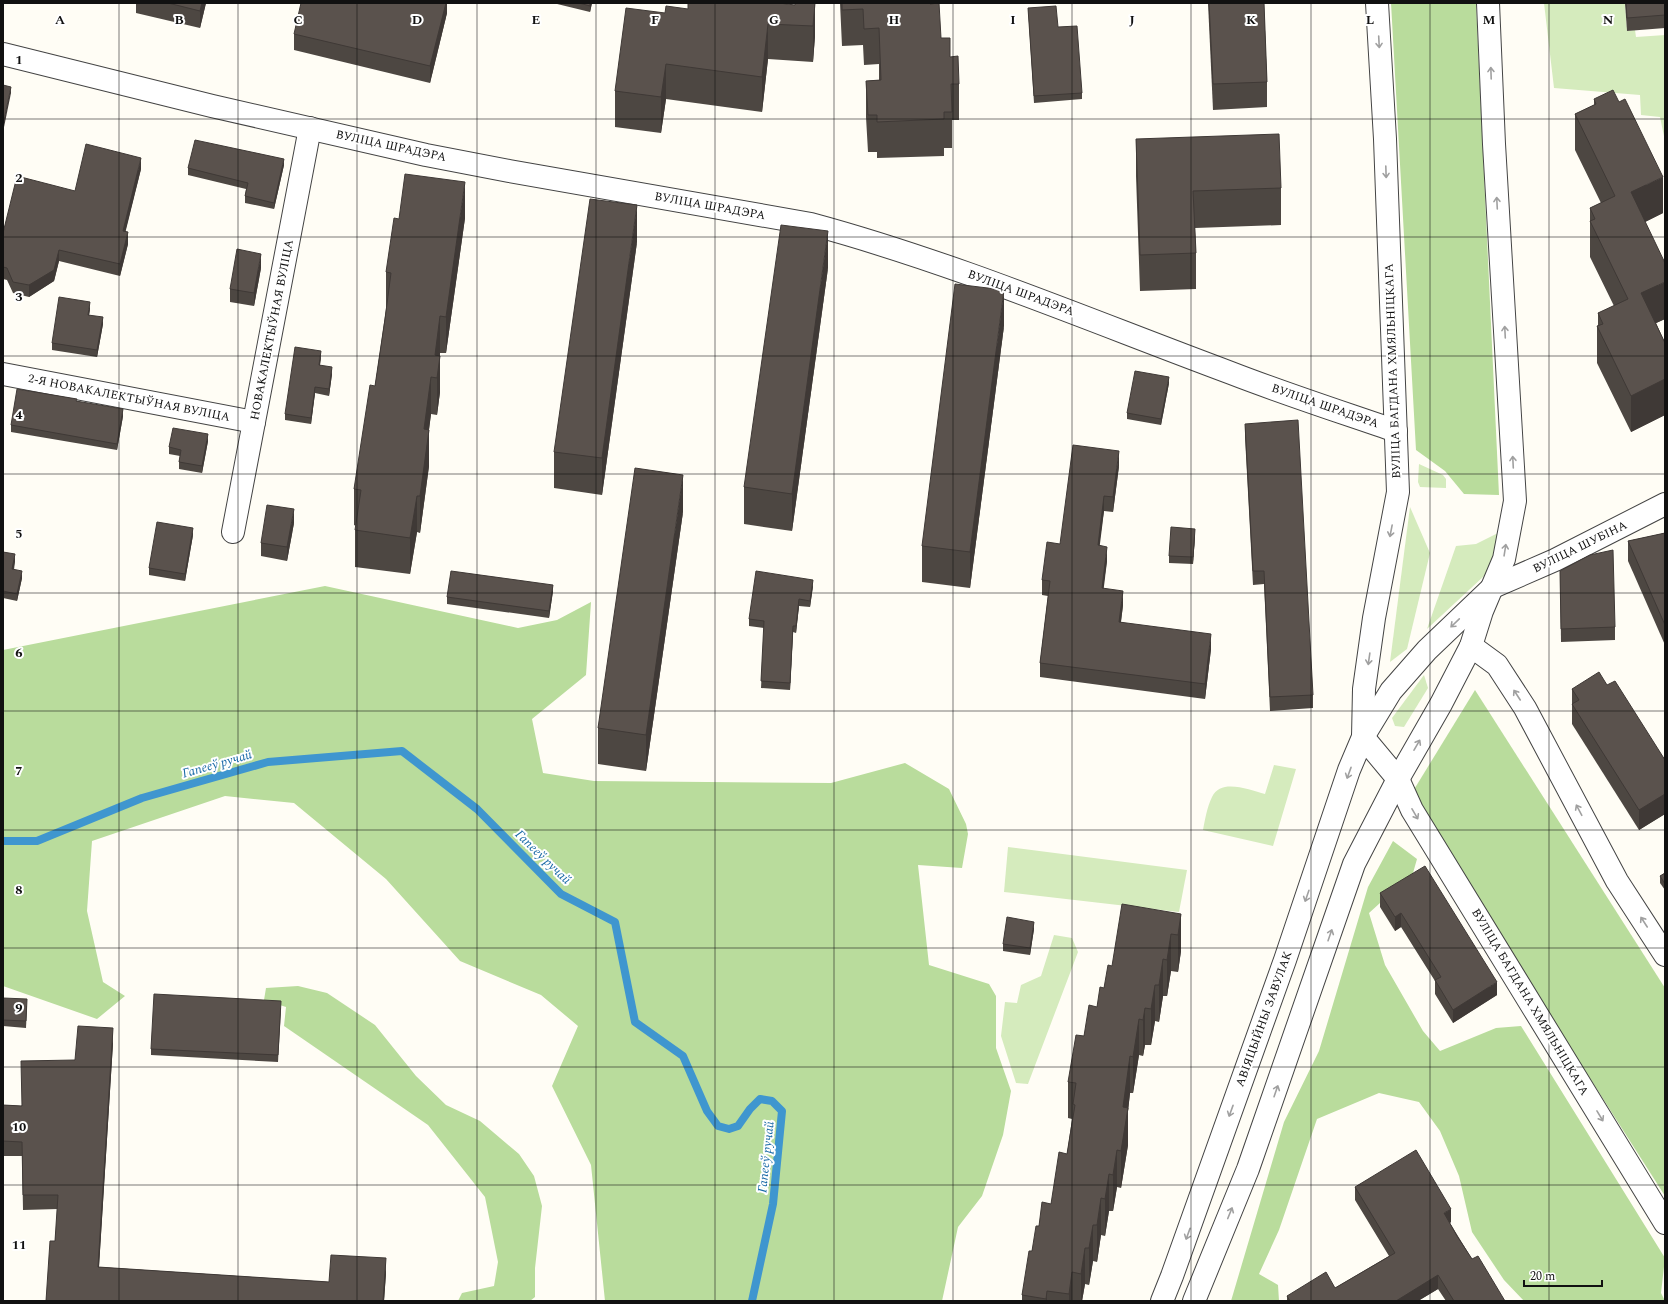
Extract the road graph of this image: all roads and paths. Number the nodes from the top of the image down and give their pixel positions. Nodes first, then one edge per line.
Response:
1 (1377, 3) edge
2 (1488, 3) edge
3 (3, 54) edge
4 (310, 128) junction
5 (3, 374) edge
6 (254, 422) junction
7 (1396, 431) junction
8 (1665, 504) edge
9 (233, 532) dead end
10 (1493, 587) junction
11 (1471, 646) junction
12 (1363, 737) junction
13 (1398, 779) junction
14 (1665, 955) edge
15 (1665, 1223) edge
16 (1162, 1301) edge
17 (1194, 1301) edge

1 -> 7 street, ВУЛІЦА БАГДАНА ХМЯЛЬНІЦКАГА
10 -> 2 street
3 - 4 street, ВУЛІЦА ШРАДЭРА
4 - 6 street, НОВАКАЛЕКТЫЎНАЯ ВУЛІЦА
4 - 7 street, ВУЛІЦА ШРАДЭРА
5 - 6 street, 2-Я НОВАКАЛЕКТЫЎНАЯ ВУЛІЦА
6 - 9 street, НОВАКАЛЕКТЫЎНАЯ ВУЛІЦА
7 -> 12 street, ВУЛІЦА БАГДАНА ХМЯЛЬНІЦКАГА
8 - 10 street, ВУЛІЦА ШУБІНА
10 - 11 street
10 -> 12 street
13 -> 11 street
14 -> 11 street
12 - 13 street, ВУЛІЦА БАГДАНА ХМЯЛЬНІЦКАГА
12 -> 16 street, АВІЯЦЫЙНЫ ЗАВУЛАК
13 -> 15 street, ВУЛІЦА БАГДАНА ХМЯЛЬНІЦКАГА
17 -> 13 street

